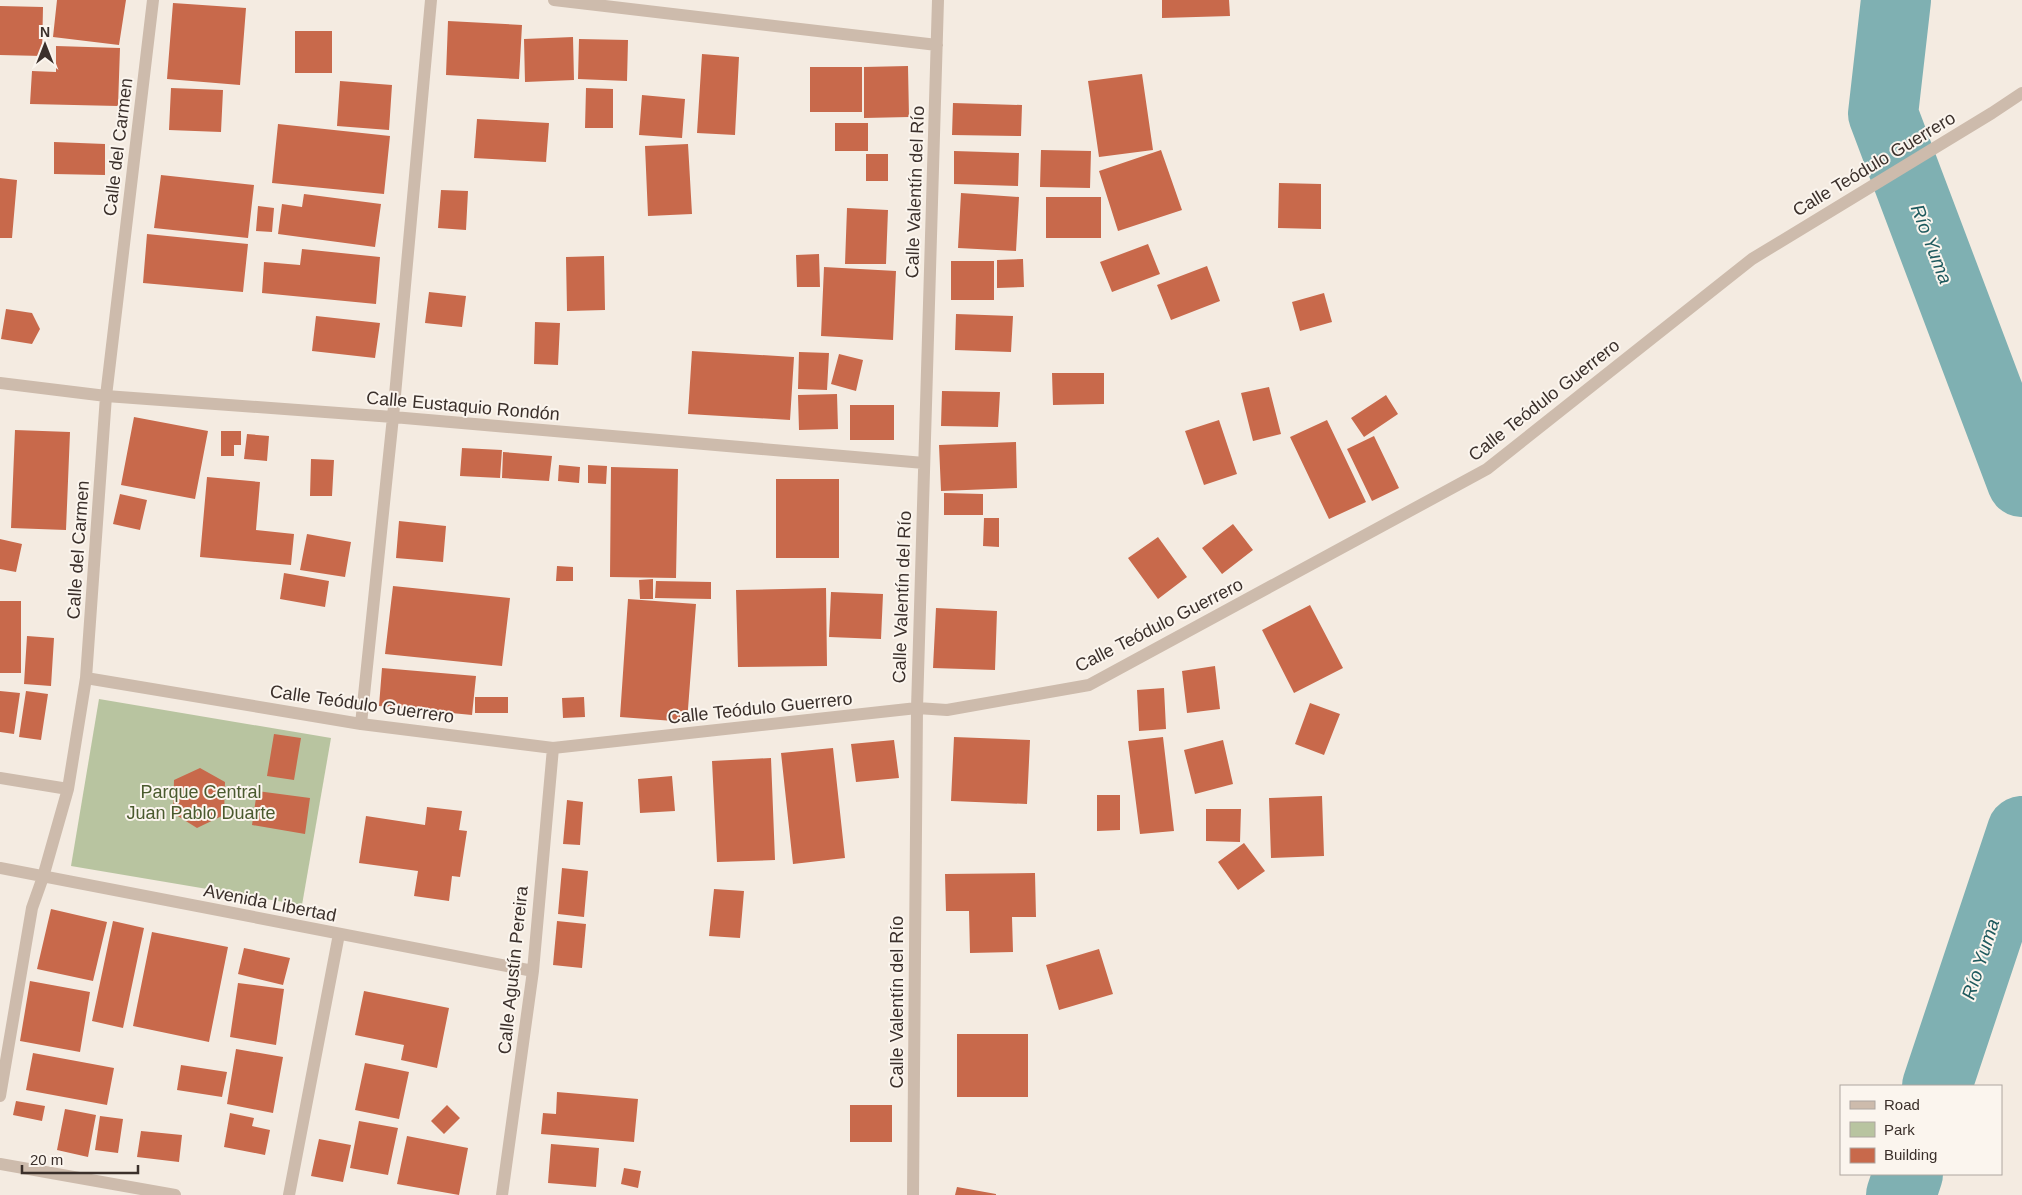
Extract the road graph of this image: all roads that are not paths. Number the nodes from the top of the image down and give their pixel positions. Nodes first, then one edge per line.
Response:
1 (154, 0) edge
2 (431, 0) edge
3 (554, 0) edge
4 (938, 0) edge
5 (937, 44) junction
6 (2022, 93) edge
7 (0, 383) edge
8 (106, 396) junction
9 (393, 417) junction
10 (924, 463) junction
11 (86, 678) junction
12 (917, 708) junction
13 (361, 724) junction
14 (553, 748) junction
15 (0, 778) edge
16 (68, 789) junction
17 (0, 868) edge
18 (43, 877) junction
19 (338, 934) junction
20 (534, 971) junction
21 (0, 1096) edge
22 (0, 1164) edge
23 (175, 1195) edge
24 (289, 1195) edge
25 (502, 1195) edge
26 (913, 1195) edge

1 - 8 street, Calle del Carmen
2 - 9 street
3 - 5 street
4 - 5 street, Calle Valentín del Río
5 - 10 street, Calle Valentín del Río
6 - 12 street, Calle Teódulo Guerrero
7 - 8 street, Calle Eustaquio Rondón
8 - 9 street, Calle Eustaquio Rondón
8 - 11 street, Calle del Carmen
9 - 10 street, Calle Eustaquio Rondón
9 - 13 street
10 - 12 street, Calle Valentín del Río
11 - 13 street, Calle Teódulo Guerrero
11 - 16 street, Calle del Carmen
12 - 14 street, Calle Teódulo Guerrero
12 - 26 street, Calle Valentín del Río
13 - 14 street, Calle Teódulo Guerrero
14 - 20 street, Calle Agustín Pereira
15 - 16 street
16 - 18 street, Calle del Carmen
17 - 18 street, Avenida Libertad
18 - 19 street, Avenida Libertad
18 - 21 street, Calle del Carmen
19 - 20 street, Avenida Libertad
19 - 24 street
20 - 25 street, Calle Agustín Pereira
22 - 23 street

